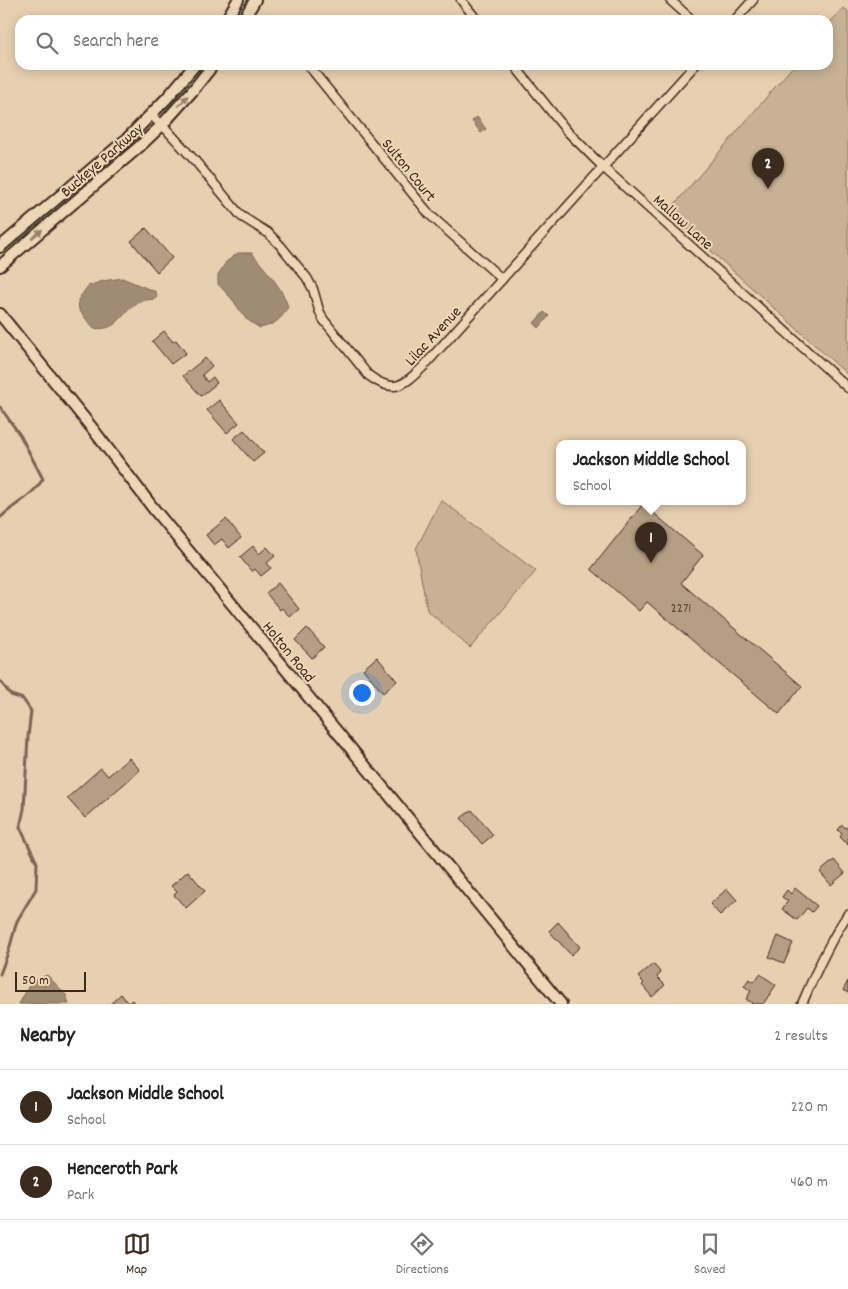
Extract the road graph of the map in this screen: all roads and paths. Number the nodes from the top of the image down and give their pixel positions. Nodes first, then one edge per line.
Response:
1 (238, 0) edge
2 (255, 0) edge
3 (461, 0) edge
4 (670, 0) edge
5 (753, 0) edge
6 (229, 15) edge
7 (246, 15) edge
8 (473, 15) edge
9 (686, 15) edge
10 (740, 15) edge
11 (191, 70) edge
12 (208, 70) edge
13 (312, 70) edge
14 (518, 70) edge
15 (690, 70) edge
16 (151, 115) junction
17 (162, 125) junction
18 (603, 167) junction
19 (0, 247) edge
20 (0, 266) edge
21 (502, 280) junction
22 (0, 314) edge
23 (848, 388) edge
24 (848, 914) edge
25 (561, 1004) edge
26 (802, 1004) edge

1 - 6 street
2 - 7 street
3 - 8 street
4 - 9 street
5 - 10 street
11 - 16 street, Buckeye Parkway
17 -> 12 street, Buckeye Parkway
13 - 21 street, Sulton Court
14 - 18 street, Mallow Lane
15 - 18 street, Lilac Avenue
16 - 17 street, Lilac Avenue
16 - 19 street, Buckeye Parkway
20 -> 17 street, Buckeye Parkway
17 - 21 street, Lilac Avenue
18 - 21 street, Lilac Avenue
18 - 23 street, Mallow Lane
22 - 25 street, Holton Road
24 - 26 street

